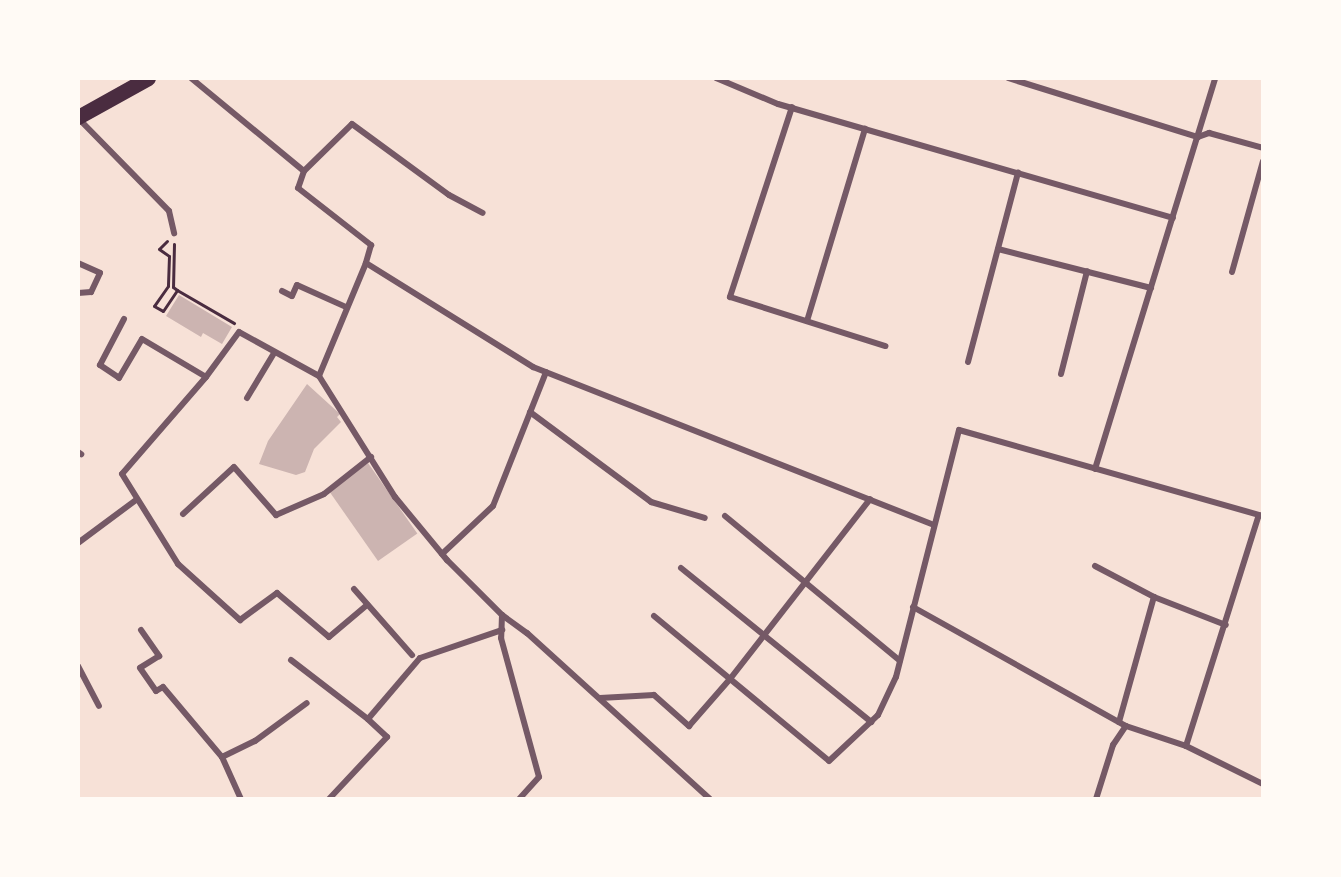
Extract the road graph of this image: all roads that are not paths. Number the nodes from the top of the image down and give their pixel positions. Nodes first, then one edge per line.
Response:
1 (148, 78) edge
2 (191, 78) edge
3 (716, 78) edge
4 (1008, 78) edge
5 (1215, 78) edge
6 (792, 108) junction
7 (78, 117) edge
8 (865, 129) junction
9 (1198, 137) junction
10 (1263, 148) edge
11 (1263, 161) edge
12 (304, 171) junction
13 (1018, 173) junction
14 (483, 213) dead end
15 (1173, 218) junction
16 (174, 233) road end
17 (998, 249) junction
18 (78, 263) edge
19 (366, 263) junction
20 (1086, 271) junction
21 (1232, 272) dead end
22 (1151, 288) junction
23 (282, 291) dead end
24 (78, 293) edge
25 (346, 307) junction
26 (124, 319) dead end
27 (807, 321) junction
28 (885, 346) dead end
29 (274, 353) junction
30 (968, 362) dead end
31 (546, 372) junction
32 (1061, 374) dead end
33 (319, 376) junction
34 (206, 377) junction
35 (247, 398) dead end
36 (531, 412) junction
37 (371, 457) junction
38 (1095, 469) junction
39 (870, 499) junction
40 (136, 500) junction
41 (183, 514) dead end
42 (1261, 515) edge
43 (725, 516) dead end
44 (705, 518) dead end
45 (934, 525) junction
46 (78, 543) edge
47 (442, 554) junction
48 (1095, 566) dead end
49 (681, 568) dead end
50 (805, 583) junction
51 (354, 589) dead end
52 (1154, 597) junction
53 (367, 605) junction
54 (913, 607) junction
55 (502, 615) junction
56 (654, 616) dead end
57 (1226, 625) junction
58 (141, 630) dead end
59 (502, 630) junction
60 (764, 636) junction
61 (412, 655) dead end
62 (291, 660) dead end
63 (900, 661) junction
64 (78, 666) edge
65 (730, 679) junction
66 (600, 698) junction
67 (307, 703) dead end
68 (99, 706) dead end
69 (368, 719) junction
70 (871, 722) junction
71 (1119, 722) junction
72 (1126, 726) junction
73 (1186, 746) junction
74 (222, 757) junction
75 (1263, 784) edge
76 (242, 799) edge
77 (328, 799) edge
78 (519, 799) edge
79 (710, 799) edge
80 (1096, 799) edge

1 - 7 main road
2 - 12 street
3 - 6 street
4 - 9 street
5 - 9 street
6 - 8 street
6 - 27 street
7 - 16 street
8 - 13 street
8 - 27 street
9 - 10 street
9 - 15 street
11 - 21 street
12 - 14 street
12 - 19 street
13 - 15 street
13 - 17 street
15 - 22 street
17 - 20 street
17 - 30 street
18 - 24 street
19 - 25 street
19 - 31 street
20 - 22 street
20 - 32 street
22 - 38 street
23 - 25 street
25 - 33 street
26 - 34 street
27 - 28 street
29 - 33 street
29 - 34 street
29 - 35 street
31 - 36 street
31 - 39 street
33 - 37 street
34 - 40 street
36 - 44 street
36 - 47 street
37 - 41 street
37 - 47 street
38 - 42 street
38 - 45 street
39 - 45 street
39 - 50 street
40 - 46 street
40 - 53 street
42 - 57 street
43 - 50 street
45 - 54 street
47 - 55 street
48 - 52 street
49 - 60 street
50 - 60 street
50 - 63 street
51 - 53 street
52 - 57 street
52 - 71 street
53 - 61 street
54 - 63 street
54 - 71 street
55 - 59 street
55 - 66 street
56 - 65 street
57 - 73 street
58 - 74 street
59 - 69 street
59 - 78 street
60 - 65 street
60 - 70 street
62 - 69 street
63 - 70 street
64 - 68 street
65 - 66 street
65 - 70 street
66 - 79 street
67 - 74 street
69 - 77 street
71 - 72 street
72 - 73 street
72 - 80 street
73 - 75 street
74 - 76 street

